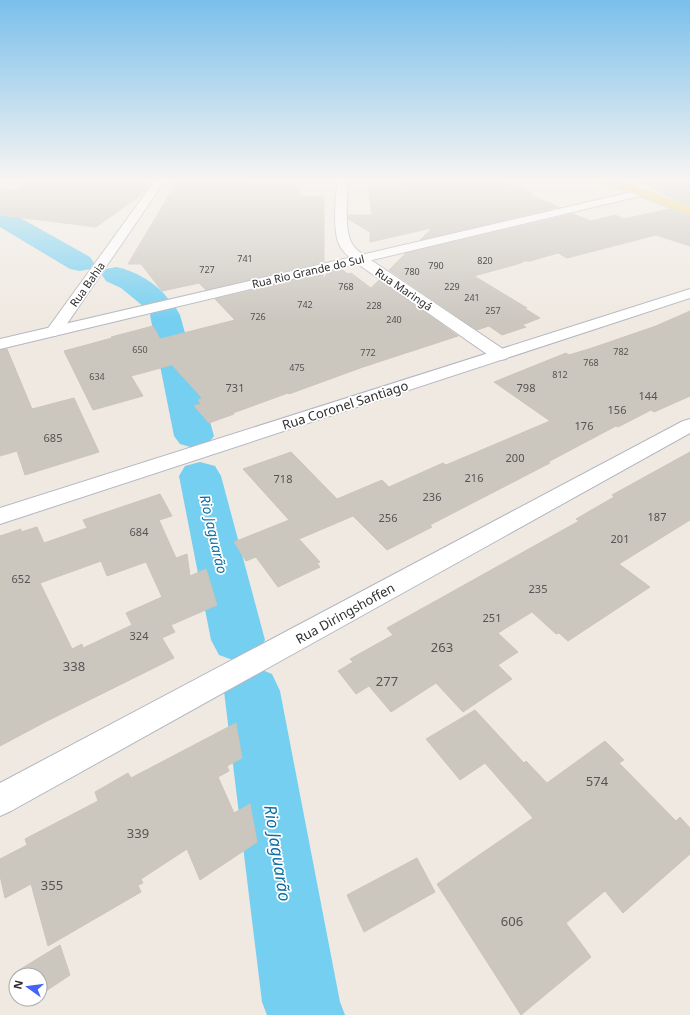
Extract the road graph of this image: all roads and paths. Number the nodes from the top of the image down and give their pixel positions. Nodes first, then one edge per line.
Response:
1 (128, 226) edge
2 (342, 226) edge
3 (498, 226) edge
4 (360, 259) junction
5 (690, 293) edge
6 (54, 331) junction
7 (0, 344) edge
8 (500, 355) junction
9 (690, 425) edge
10 (0, 516) edge
11 (0, 800) edge

1 - 6 main road, Rua Bahia
2 - 4 main road, Rua Maringá
3 - 4 main road, Rua Rio Grande do Sul
4 - 6 main road, Rua Rio Grande do Sul
4 - 8 main road, Rua Maringá
5 - 8 main road, Rua Coronel Santiago
6 - 7 main road, Rua Rio Grande do Sul
8 - 10 main road, Rua Coronel Santiago
9 - 11 main road, Rua Diringshoffen

